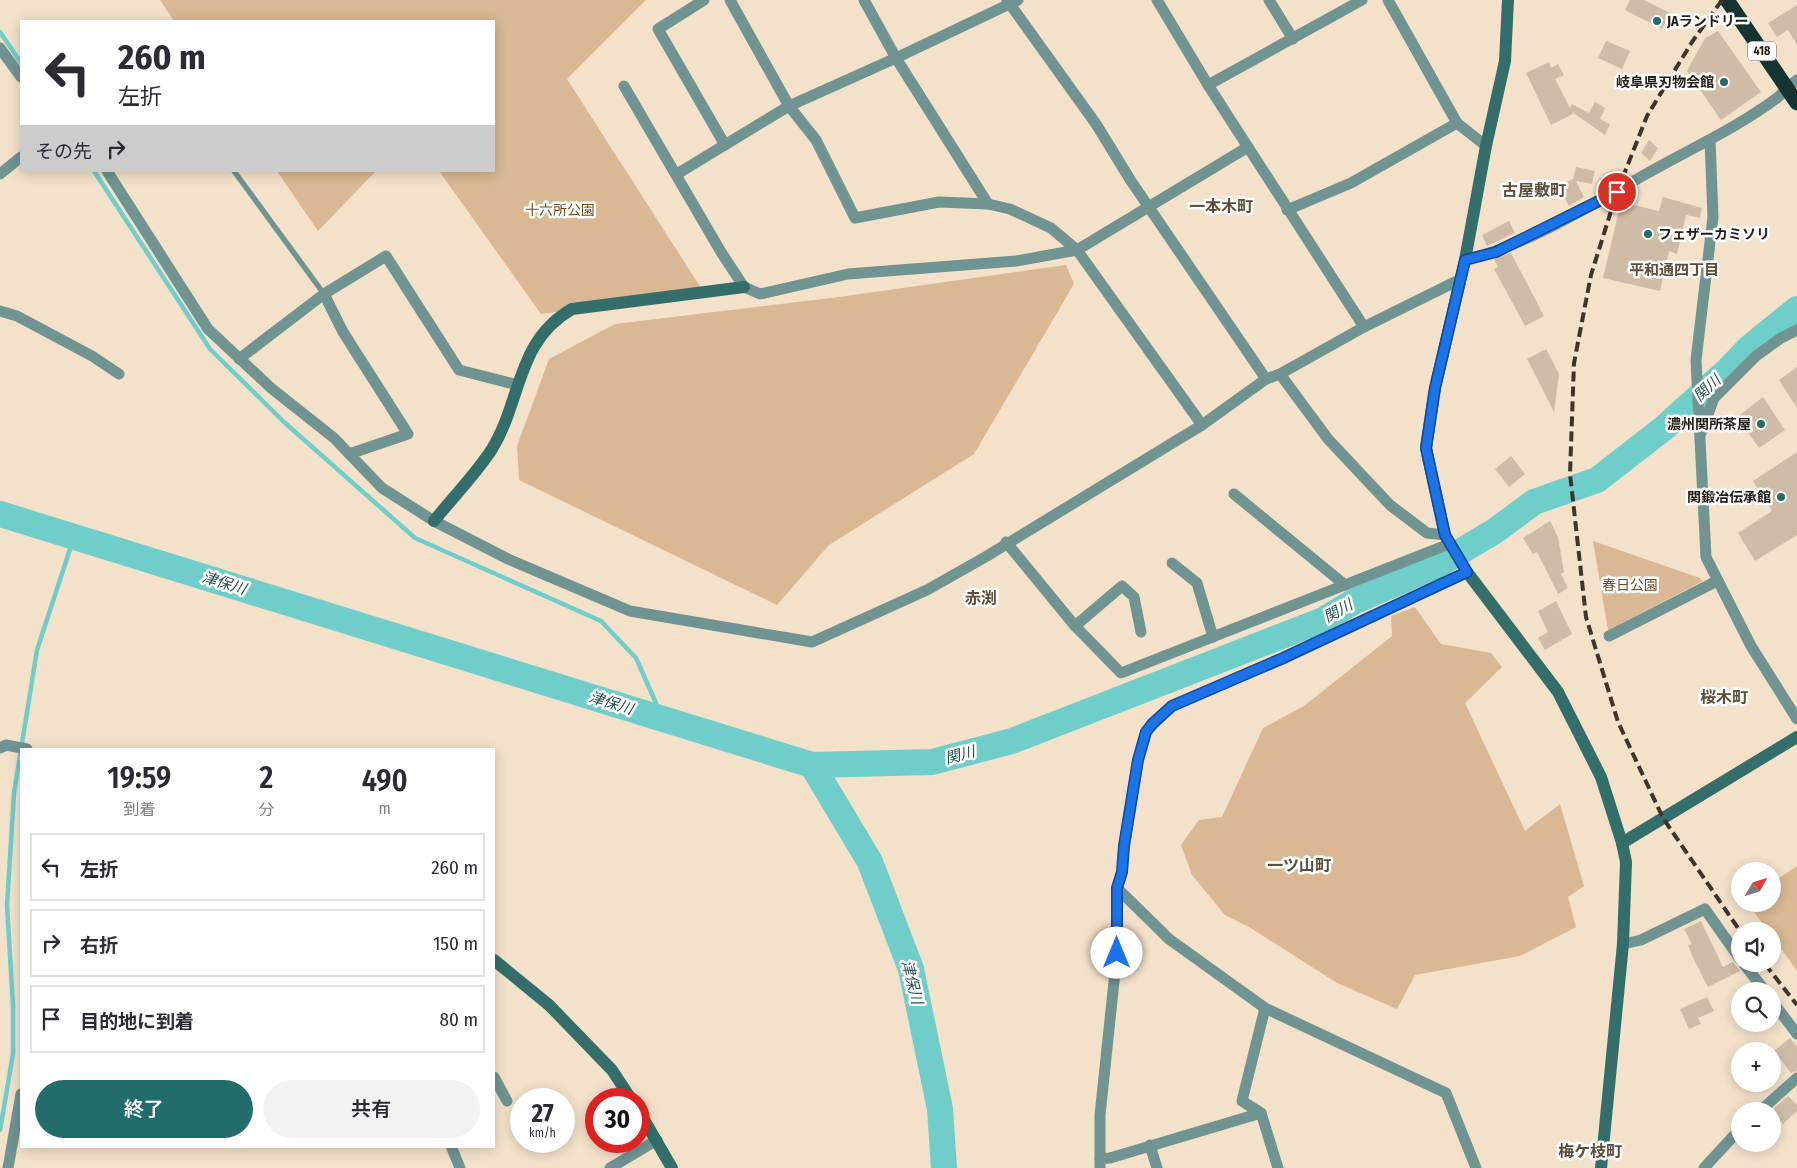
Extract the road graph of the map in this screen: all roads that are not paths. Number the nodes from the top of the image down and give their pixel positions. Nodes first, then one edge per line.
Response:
1 (704, 0) edge
2 (730, 0) edge
3 (864, 0) edge
4 (1157, 0) edge
5 (1269, 0) edge
6 (1362, 0) edge
7 (1388, 0) edge
8 (1508, 0) edge
9 (1727, 0) edge
10 (1012, 1) edge
11 (1293, 39) junction
12 (2, 55) edge
13 (896, 58) junction
14 (20, 76) edge
15 (1792, 84) edge
16 (1208, 85) junction
17 (624, 86) dead end
18 (1797, 103) edge
19 (790, 106) junction
20 (1457, 123) junction
21 (1710, 140) junction
22 (725, 145) junction
23 (1486, 146) junction
24 (1248, 147) junction
25 (20, 158) edge
26 (108, 172) edge
27 (235, 172) edge
28 (0, 174) edge
29 (677, 174) junction
30 (988, 204) junction
31 (1149, 208) junction
32 (1288, 210) junction
33 (1077, 250) junction
34 (1465, 260) junction
35 (1461, 279) junction
36 (744, 287) junction
37 (324, 294) junction
38 (0, 311) edge
39 (1364, 327) junction
40 (1797, 330) edge
41 (239, 359) junction
42 (119, 374) dead end
43 (1280, 374) junction
44 (1266, 380) junction
45 (518, 385) junction
46 (1202, 425) junction
47 (1700, 436) junction
48 (349, 454) junction
49 (1234, 494) dead end
50 (434, 521) junction
51 (1447, 539) junction
52 (1006, 542) junction
53 (1172, 563) dead end
54 (1467, 572) junction
55 (1717, 581) junction
56 (1344, 585) junction
57 (1076, 626) junction
58 (1141, 632) dead end
59 (1609, 636) dead end
60 (1213, 637) junction
61 (1797, 719) edge
62 (1797, 737) edge
63 (3, 747) edge
64 (20, 748) edge
65 (1622, 843) junction
66 (1117, 888) junction
67 (1623, 944) junction
68 (1731, 946) edge
69 (495, 961) edge
70 (1750, 972) edge
71 (1758, 982) edge
72 (1265, 1008) junction
73 (1781, 1013) edge
74 (1797, 1034) edge
75 (1797, 1078) edge
76 (495, 1080) edge
77 (624, 1088) edge
78 (20, 1100) edge
79 (507, 1101) dead end
80 (1770, 1102) edge
81 (1261, 1113) junction
82 (650, 1129) edge
83 (1731, 1139) edge
84 (657, 1140) junction
85 (1150, 1145) junction
86 (452, 1148) edge
87 (1100, 1163) edge
88 (8, 1168) edge
89 (460, 1168) edge
90 (610, 1168) edge
91 (672, 1168) edge
92 (1157, 1168) edge
93 (1278, 1168) edge
94 (1476, 1168) edge
95 (1601, 1168) edge
96 (1704, 1168) edge

1 - 22 street
2 - 19 street
3 - 13 street
4 - 16 street
5 - 11 street
6 - 11 street
7 - 20 street
8 - 23 street
9 - 15 highway, 418
10 - 13 street
10 - 31 street
11 - 16 street
12 - 14 street
13 - 19 street
13 - 30 street
15 - 18 highway, 418
15 - 21 street
16 - 24 street
17 - 29 street
19 - 22 street
19 - 30 street
20 - 23 street
20 - 32 street
21 - 34 street
21 - 47 street
22 - 29 street
23 - 34 street
24 - 31 street
24 - 32 street
25 - 28 street
26 - 41 street
27 - 37 lane
29 - 36 street
30 - 33 street
31 - 33 street
31 - 44 street
32 - 39 street
33 - 36 street
33 - 46 street
34 - 35 street
35 - 39 street
35 - 51 street
36 - 45 street
37 - 41 street
37 - 45 street
37 - 48 street
38 - 42 street
39 - 43 street
40 - 47 street
41 - 48 street
43 - 44 street
43 - 51 street
44 - 46 street
45 - 50 street
46 - 52 street
47 - 55 street
48 - 50 street
49 - 56 street
50 - 52 street
51 - 54 street
51 - 56 street
52 - 57 street
53 - 60 street
54 - 65 street
54 - 66 street
55 - 59 street
55 - 61 street
56 - 60 street
57 - 58 street
57 - 60 street
62 - 65 street
63 - 64 street
65 - 67 street
66 - 72 street
66 - 87 street
67 - 68 street
67 - 95 street
69 - 77 street
70 - 71 street
72 - 81 street
72 - 94 street
73 - 74 street
75 - 80 street
76 - 79 street
78 - 88 street
81 - 85 street
81 - 93 street
82 - 84 street
83 - 96 street
84 - 90 street
84 - 91 street
85 - 87 street
85 - 92 street
86 - 89 street

